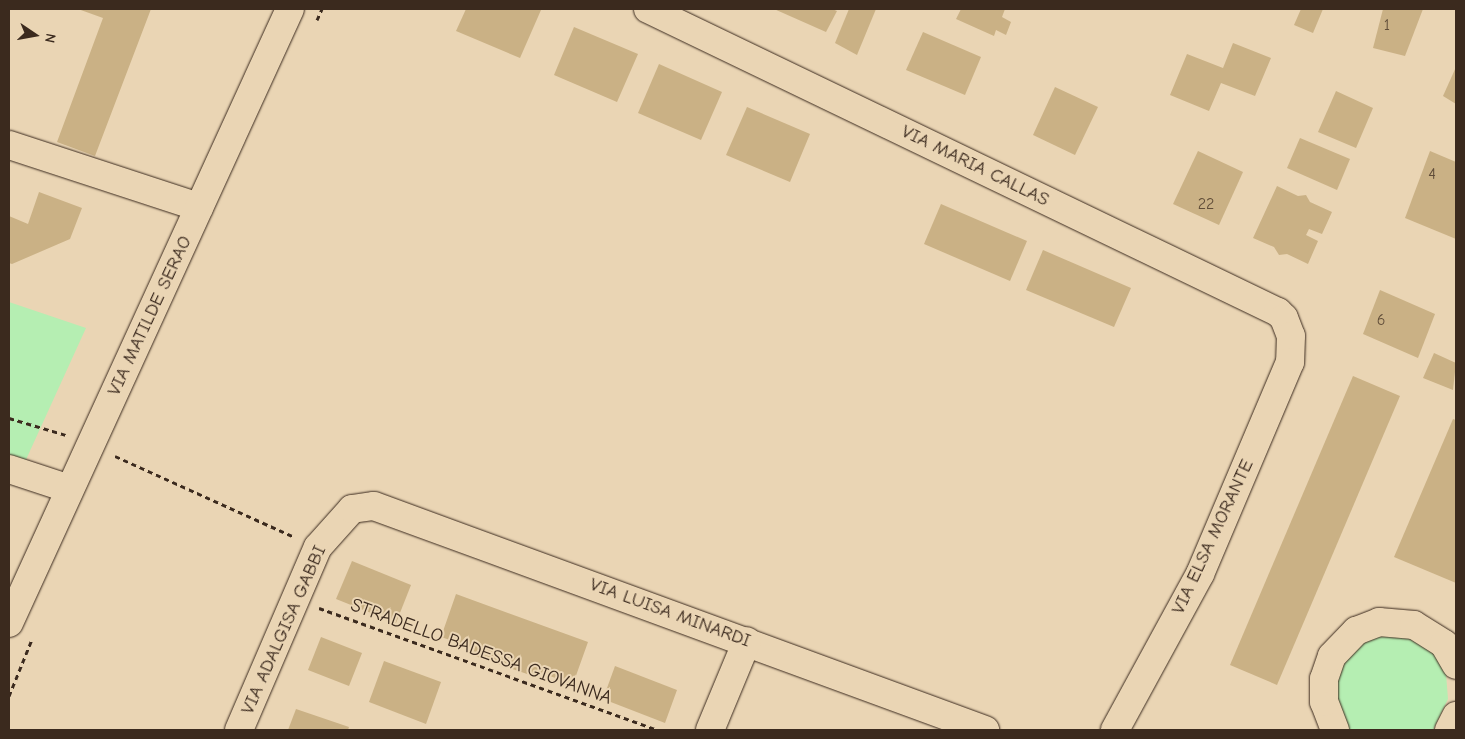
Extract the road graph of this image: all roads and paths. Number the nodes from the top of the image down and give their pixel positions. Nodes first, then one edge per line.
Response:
1 (290, 9) edge
2 (648, 9) edge
3 (9, 144) edge
4 (199, 207) junction
5 (1291, 336) joint
6 (9, 418) edge
7 (90, 445) junction
8 (9, 469) edge
9 (70, 489) junction
10 (352, 509) joint
11 (318, 547) junction
12 (295, 599) junction
13 (9, 622) edge
14 (747, 641) junction
15 (1456, 665) edge
16 (940, 722) edge
17 (239, 730) edge
18 (657, 730) edge
19 (710, 730) edge
20 (985, 730) edge
21 (1115, 730) edge
22 (1335, 730) edge

1 - 4 street, VIA MATILDE SERAO
2 - 5 street, VIA MARIA CALLAS
3 - 4 street
4 - 7 street, VIA MATILDE SERAO
5 - 21 street, VIA ELSA MORANTE
6 - 7 path
7 - 9 street, VIA MATILDE SERAO
7 - 11 path
8 - 9 street
9 - 13 street, VIA MATILDE SERAO
10 - 11 street, VIA ADALGISA GABBI
10 - 14 street, VIA LUISA MINARDI
11 - 12 street, VIA ADALGISA GABBI
12 - 17 street, VIA ADALGISA GABBI
12 - 18 path, STRADELLO BADESSA GIOVANNA
14 - 16 street, VIA LUISA MINARDI
14 - 19 street
15 - 22 street
16 - 20 street, VIA LUISA MINARDI

